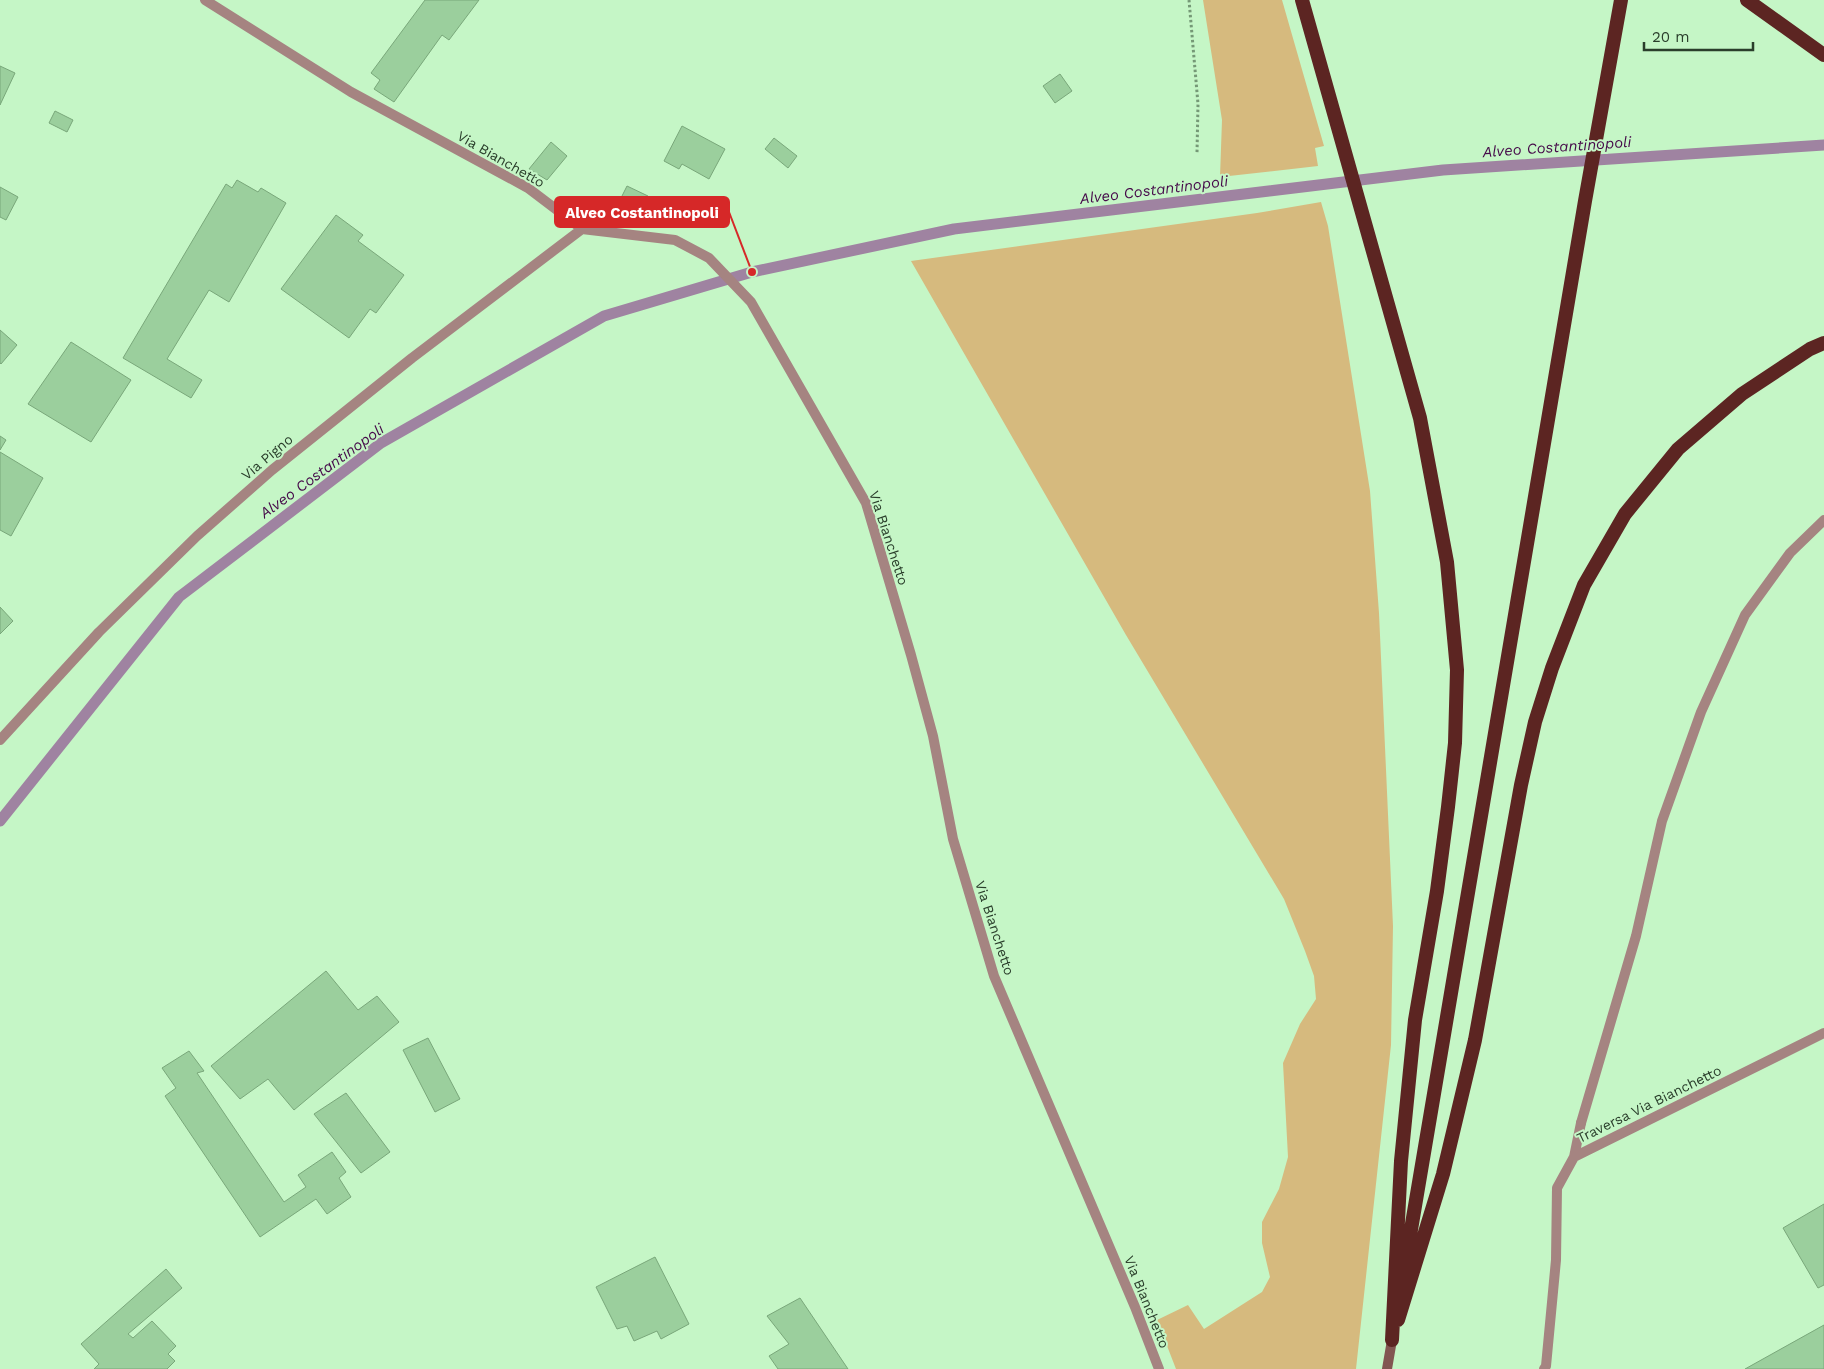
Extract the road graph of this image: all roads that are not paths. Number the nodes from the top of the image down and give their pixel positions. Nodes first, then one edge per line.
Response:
1 (205, 0) edge
2 (1302, 0) edge
3 (1622, 0) edge
4 (1748, 0) edge
5 (1824, 55) edge
6 (582, 228) junction
7 (1824, 344) edge
8 (1824, 520) edge
9 (0, 740) edge
10 (1824, 1033) edge
11 (1574, 1157) junction
12 (1392, 1340) junction
13 (1160, 1369) edge
14 (1387, 1369) edge
15 (1544, 1369) edge

1 - 6 street, Via Bianchetto
2 - 12 highway
3 - 12 highway
4 - 5 highway
6 - 9 street, Via Pigno
6 - 13 street, Via Bianchetto
7 - 12 highway
8 - 11 street
10 - 11 street, Traversa Via Bianchetto
11 - 15 street, Traversa Via Bianchetto
12 - 14 main road

